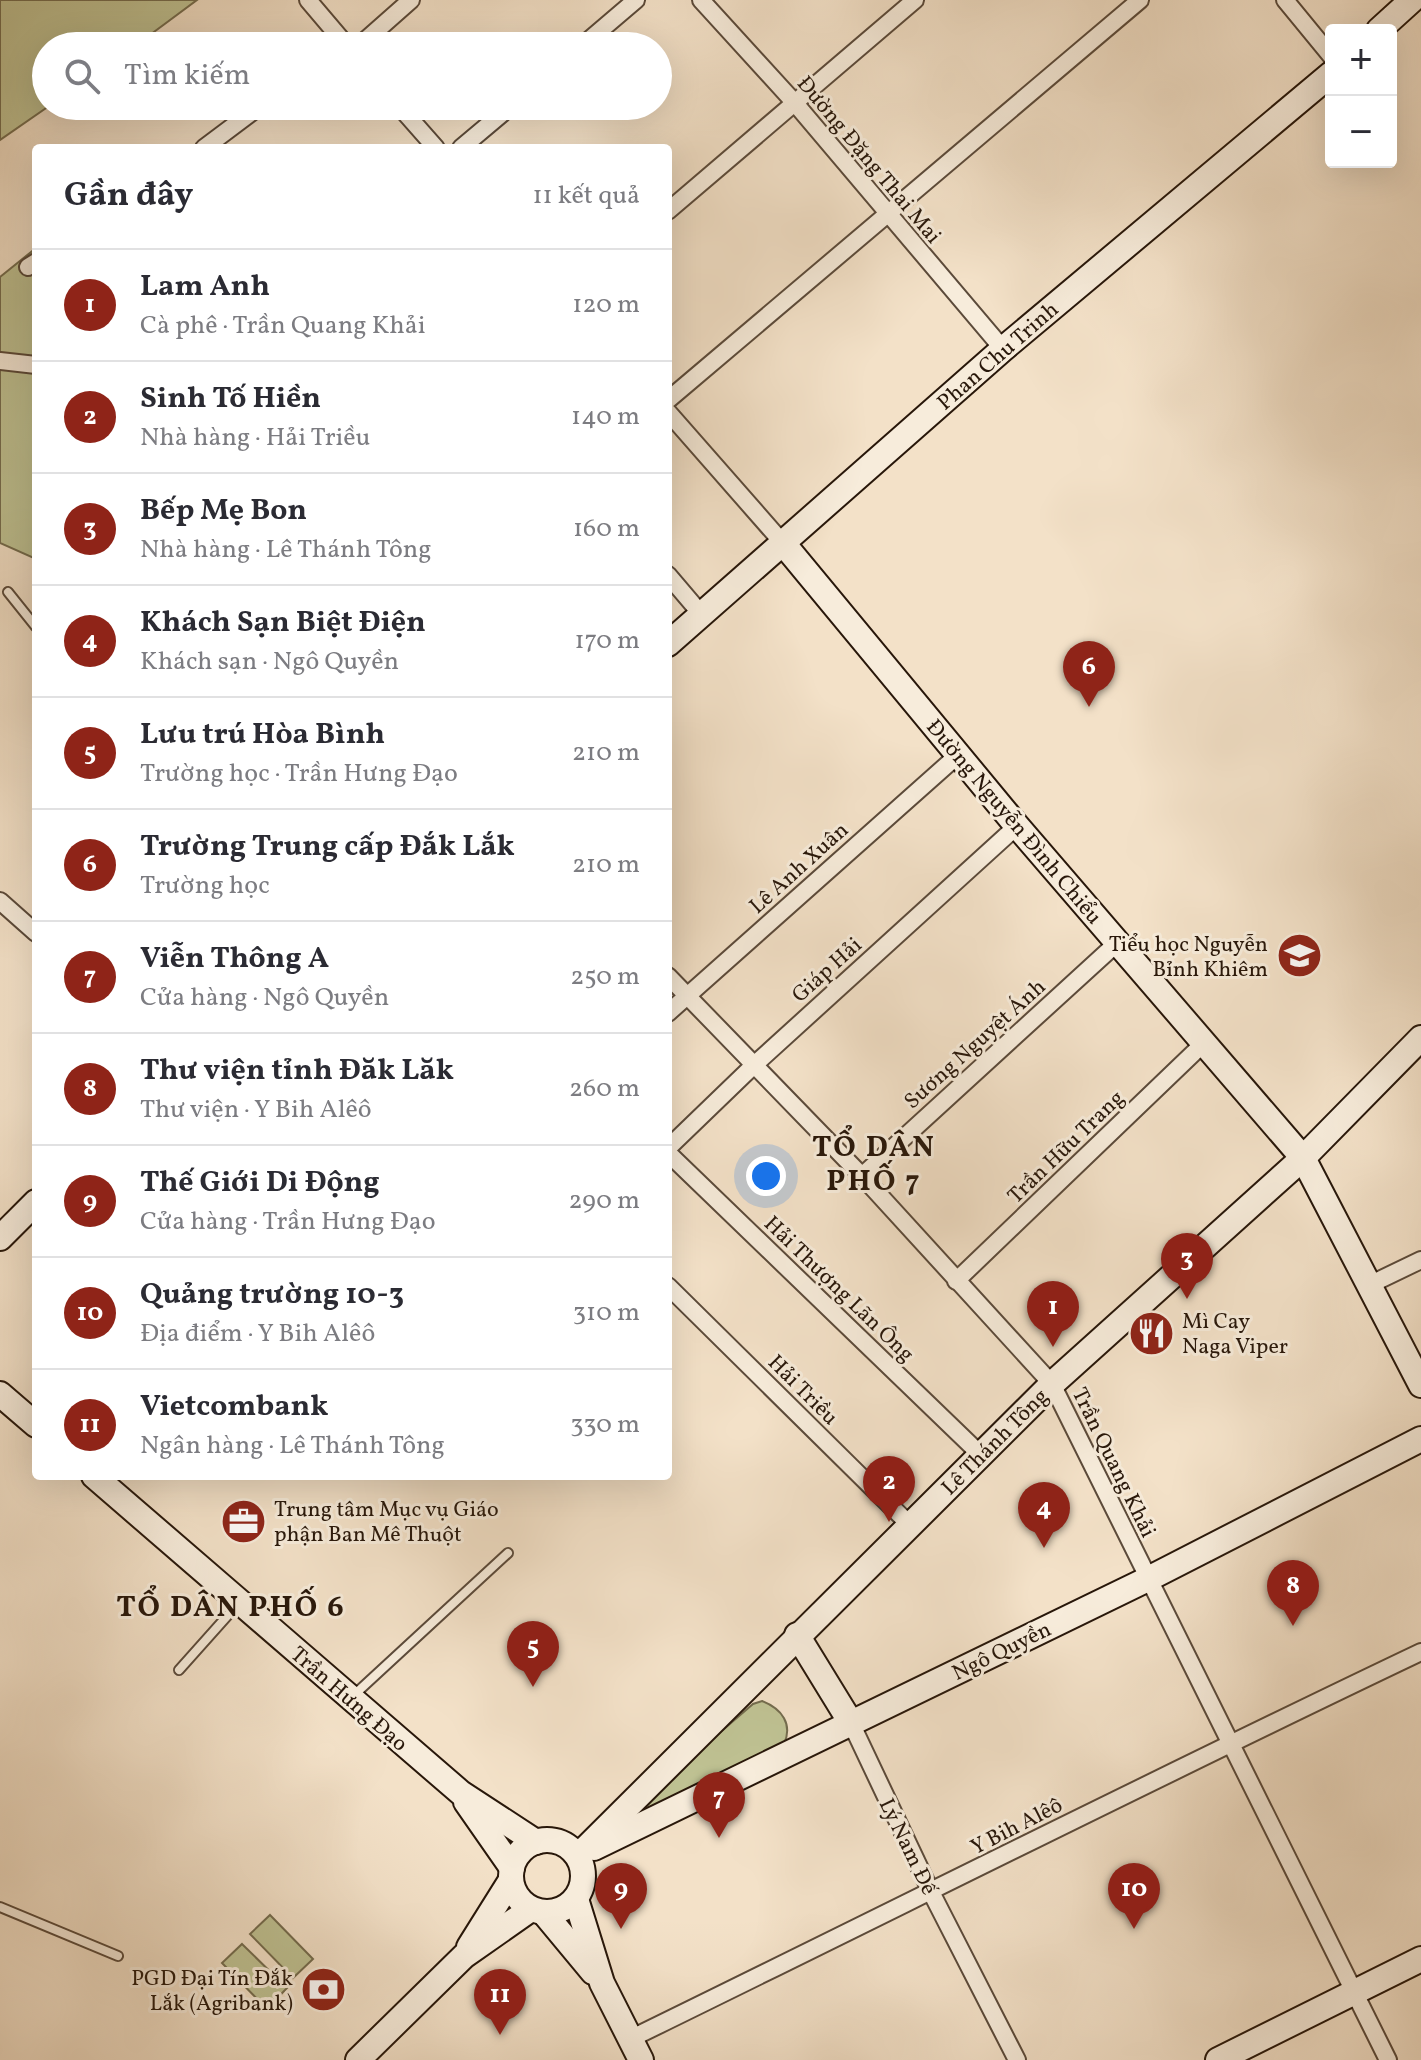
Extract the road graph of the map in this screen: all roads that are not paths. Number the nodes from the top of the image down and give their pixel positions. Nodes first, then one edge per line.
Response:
1 (308, 0) edge
2 (411, 0) edge
3 (636, 0) edge
4 (701, 0) edge
5 (915, 0) edge
6 (1140, 0) edge
7 (1285, 0) edge
8 (1412, 0) edge
9 (1386, 24) edge
10 (331, 32) edge
11 (375, 32) edge
12 (598, 32) edge
13 (1325, 49) edge
14 (1325, 79) edge
15 (794, 102) junction
16 (241, 120) edge
17 (411, 120) edge
18 (494, 120) edge
19 (209, 144) edge
20 (432, 144) edge
21 (466, 144) edge
22 (672, 208) edge
23 (887, 213) junction
24 (1003, 349) junction
25 (0, 361) edge
26 (32, 365) edge
27 (672, 397) edge
28 (672, 417) edge
29 (782, 542) junction
30 (672, 580) edge
31 (8, 592) dead end
32 (702, 615) junction
33 (32, 622) edge
34 (672, 641) edge
35 (958, 755) junction
36 (1017, 826) junction
37 (0, 901) edge
38 (32, 929) edge
39 (1117, 943) junction
40 (672, 981) edge
41 (686, 997) junction
42 (672, 1009) edge
43 (1421, 1038) edge
44 (1204, 1043) junction
45 (753, 1066) junction
46 (672, 1146) edge
47 (672, 1154) edge
48 (1303, 1158) junction
49 (862, 1176) junction
50 (32, 1206) edge
51 (0, 1238) edge
52 (1421, 1260) edge
53 (956, 1281) junction
54 (1369, 1285) junction
55 (672, 1290) edge
56 (1052, 1384) junction
57 (1421, 1385) edge
58 (0, 1394) edge
59 (32, 1422) edge
60 (1421, 1439) edge
61 (981, 1455) junction
62 (99, 1480) edge
63 (909, 1524) junction
64 (508, 1553) dead end
65 (1148, 1579) junction
66 (240, 1602) junction
67 (797, 1635) junction
68 (1421, 1652) edge
69 (179, 1670) dead end
70 (351, 1698) junction
71 (851, 1723) junction
72 (1229, 1743) junction
73 (461, 1793) junction
74 (536, 1842) junction
75 (578, 1856) junction
76 (511, 1874) junction
77 (931, 1892) junction
78 (576, 1899) junction
79 (0, 1907) edge
80 (538, 1911) junction
81 (118, 1956) dead end
82 (464, 1956) junction
83 (1421, 1959) edge
84 (602, 1983) junction
85 (1353, 1991) junction
86 (635, 2049) edge
87 (358, 2060) edge
88 (1017, 2060) edge
89 (1218, 2060) edge
90 (1388, 2060) edge

1 - 10 street
2 - 11 street
3 - 12 street
4 - 15 street, Đường Đặng Thai Mai
5 - 15 street
6 - 23 street
7 - 13 street
8 - 9 street
14 - 24 street, Phan Chu Trinh
15 - 22 street
15 - 23 street, Đường Đặng Thai Mai
16 - 19 street
17 - 20 street
18 - 21 street
23 - 24 street, Đường Đặng Thai Mai
23 - 27 street
24 - 29 street, Phan Chu Trinh
25 - 26 street
28 - 29 street
29 - 32 street, Phan Chu Trinh
29 - 35 street, Đường Nguyễn Đình Chiểu
30 - 32 street
31 - 33 lane
32 - 34 street, Phan Chu Trinh
35 - 36 street, Đường Nguyễn Đình Chiểu
35 - 41 street, Lê Anh Xuân
36 - 39 street, Đường Nguyễn Đình Chiểu
36 - 45 street, Giáp Hải
37 - 38 street
39 - 44 street, Đường Nguyễn Đình Chiểu
39 - 49 street, Sương Nguyệt Ánh
40 - 41 street, Trần Quang Khải
41 - 42 street, Lê Anh Xuân
41 - 45 street, Trần Quang Khải
43 - 48 street, Lê Thánh Tông
44 - 48 street, Đường Nguyễn Đình Chiểu
44 - 53 street, Trần Hữu Trang
45 - 46 street, Giáp Hải
45 - 49 street, Trần Quang Khải
47 - 61 street, Hải Thượng Lãn Ông
48 - 54 street, Đường Nguyễn Đình Chiểu
48 - 56 street, Lê Thánh Tông
49 - 53 street, Trần Quang Khải
50 - 51 street
52 - 54 street
53 - 56 street, Trần Quang Khải
54 - 57 street, Đường Nguyễn Đình Chiểu
55 - 63 street, Hải Triều
56 - 61 street, Lê Thánh Tông
56 - 65 street, Trần Quang Khải
58 - 59 street
60 - 65 street, Ngô Quyền
61 - 63 street, Lê Thánh Tông
62 - 66 street, Trần Hưng Đạo
63 - 67 street, Lê Thánh Tông
64 - 70 lane
65 - 71 street, Ngô Quyền
65 - 72 street, Trần Quang Khải
66 - 69 lane
66 - 70 street, Trần Hưng Đạo
67 - 71 street, Lý Nam Đế
67 - 75 street, Lê Thánh Tông
68 - 72 street, Y Bih Alêô
70 - 73 street, Trần Hưng Đạo
71 - 75 street, Ngô Quyền
71 - 77 street, Lý Nam Đế
72 - 77 street, Y Bih Alêô
72 - 85 street, Trần Quang Khải
73 - 74 street, Trần Hưng Đạo
73 - 76 street, Trần Hưng Đạo
74 - 75 street
74 - 76 street
75 - 78 street
76 - 80 street
76 - 82 street
77 - 86 street, Y Bih Alêô
77 - 88 street, Lý Nam Đế
78 - 80 street
78 - 84 street
79 - 81 lane
80 - 82 street
80 - 84 street
82 - 87 street
83 - 85 street
84 - 86 street
85 - 89 street
85 - 90 street, Trần Quang Khải

